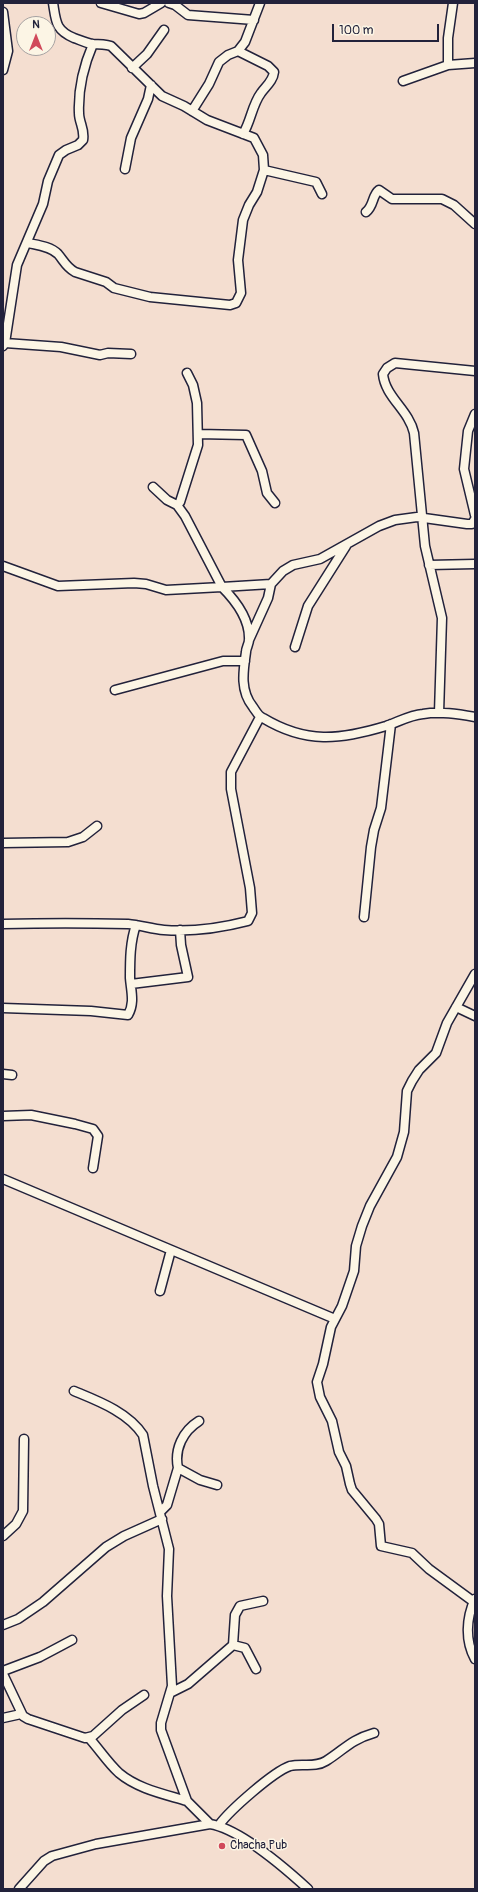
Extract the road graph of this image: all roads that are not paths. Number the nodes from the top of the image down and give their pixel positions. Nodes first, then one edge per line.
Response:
1 (53, 3) edge
2 (100, 3) edge
3 (161, 3) edge
4 (169, 3) edge
5 (260, 3) edge
6 (453, 3) edge
7 (3, 12) edge
8 (254, 20) junction
9 (164, 30) dead end
10 (93, 44) junction
11 (238, 51) junction
12 (475, 63) edge
13 (448, 65) junction
14 (132, 68) junction
15 (3, 70) edge
16 (404, 81) dead end
17 (151, 86) junction
18 (192, 111) junction
19 (243, 134) junction
20 (125, 169) dead end
21 (264, 170) junction
22 (322, 194) dead end
23 (366, 212) dead end
24 (475, 224) edge
25 (28, 243) junction
26 (4, 345) edge
27 (131, 354) dead end
28 (475, 371) edge
29 (187, 373) dead end
30 (475, 414) edge
31 (198, 434) junction
32 (153, 487) dead end
33 (275, 503) dead end
34 (177, 505) junction
35 (423, 518) junction
36 (474, 520) edge
37 (346, 545) junction
38 (475, 564) edge
39 (429, 565) junction
40 (3, 566) edge
41 (271, 584) junction
42 (222, 587) junction
43 (249, 640) junction
44 (295, 647) dead end
45 (246, 661) junction
46 (115, 690) dead end
47 (438, 713) junction
48 (260, 717) junction
49 (475, 717) edge
50 (391, 724) junction
51 (97, 826) dead end
52 (3, 843) edge
53 (364, 917) dead end
54 (3, 924) edge
55 (136, 925) junction
56 (180, 930) junction
57 (475, 974) edge
58 (130, 984) junction
59 (456, 1007) junction
60 (3, 1008) edge
61 (475, 1016) edge
62 (3, 1074) edge
63 (12, 1075) dead end
64 (3, 1116) edge
65 (93, 1168) dead end
66 (3, 1179) edge
67 (171, 1250) junction
68 (160, 1292) dead end
69 (335, 1319) junction
70 (74, 1391) dead end
71 (199, 1420) dead end
72 (24, 1439) dead end
73 (178, 1468) junction
74 (216, 1484) dead end
75 (161, 1516) junction
76 (3, 1536) edge
77 (474, 1600) edge
78 (263, 1601) dead end
79 (3, 1625) edge
80 (72, 1640) dead end
81 (233, 1645) junction
82 (475, 1659) edge
83 (256, 1669) dead end
84 (3, 1671) edge
85 (3, 1674) edge
86 (170, 1693) junction
87 (144, 1695) dead end
88 (21, 1714) junction
89 (3, 1718) edge
90 (374, 1733) dead end
91 (89, 1738) junction
92 (187, 1801) junction
93 (210, 1824) junction
94 (219, 1825) junction
95 (19, 1889) edge
96 (308, 1889) edge

1 - 10 street
2 - 3 street
4 - 8 street
5 - 8 street
6 - 13 street
7 - 15 street
8 - 11 street
9 - 14 street
10 - 14 street
10 - 25 street
11 - 18 street
11 - 19 street
12 - 13 street
13 - 16 street
14 - 17 street
17 - 18 street
17 - 20 street
18 - 19 street
19 - 21 street
21 - 22 street
21 - 25 street
23 - 24 street
25 - 26 street
26 - 27 street
28 - 35 street
29 - 31 street
30 - 36 street
31 - 33 street
31 - 34 street
32 - 34 street
34 - 42 street
35 - 36 street
35 - 37 street
35 - 39 street
37 - 41 street
37 - 44 street
38 - 39 street
39 - 47 street
40 - 42 street
41 - 42 street
41 - 43 street
42 - 43 street
43 - 45 street
45 - 46 street
45 - 48 street
47 - 49 street
47 - 50 street
48 - 50 street
48 - 56 street
50 - 53 street
51 - 52 street
54 - 55 street
55 - 56 street
55 - 58 street
56 - 58 street
57 - 59 street
58 - 60 street
59 - 61 street
59 - 69 street
62 - 63 street
64 - 65 street
66 - 67 street
67 - 68 street
67 - 69 street
69 - 77 street
70 - 75 street
71 - 73 street
72 - 76 street
73 - 74 street
73 - 75 street
75 - 79 street
75 - 86 street
77 - 82 street
78 - 81 street
80 - 84 street
81 - 83 street
81 - 86 street
85 - 88 street
86 - 92 street
87 - 91 street
88 - 89 street
88 - 91 street
90 - 94 street
91 - 92 street
92 - 93 street
93 - 94 street
93 - 95 street
94 - 96 street

